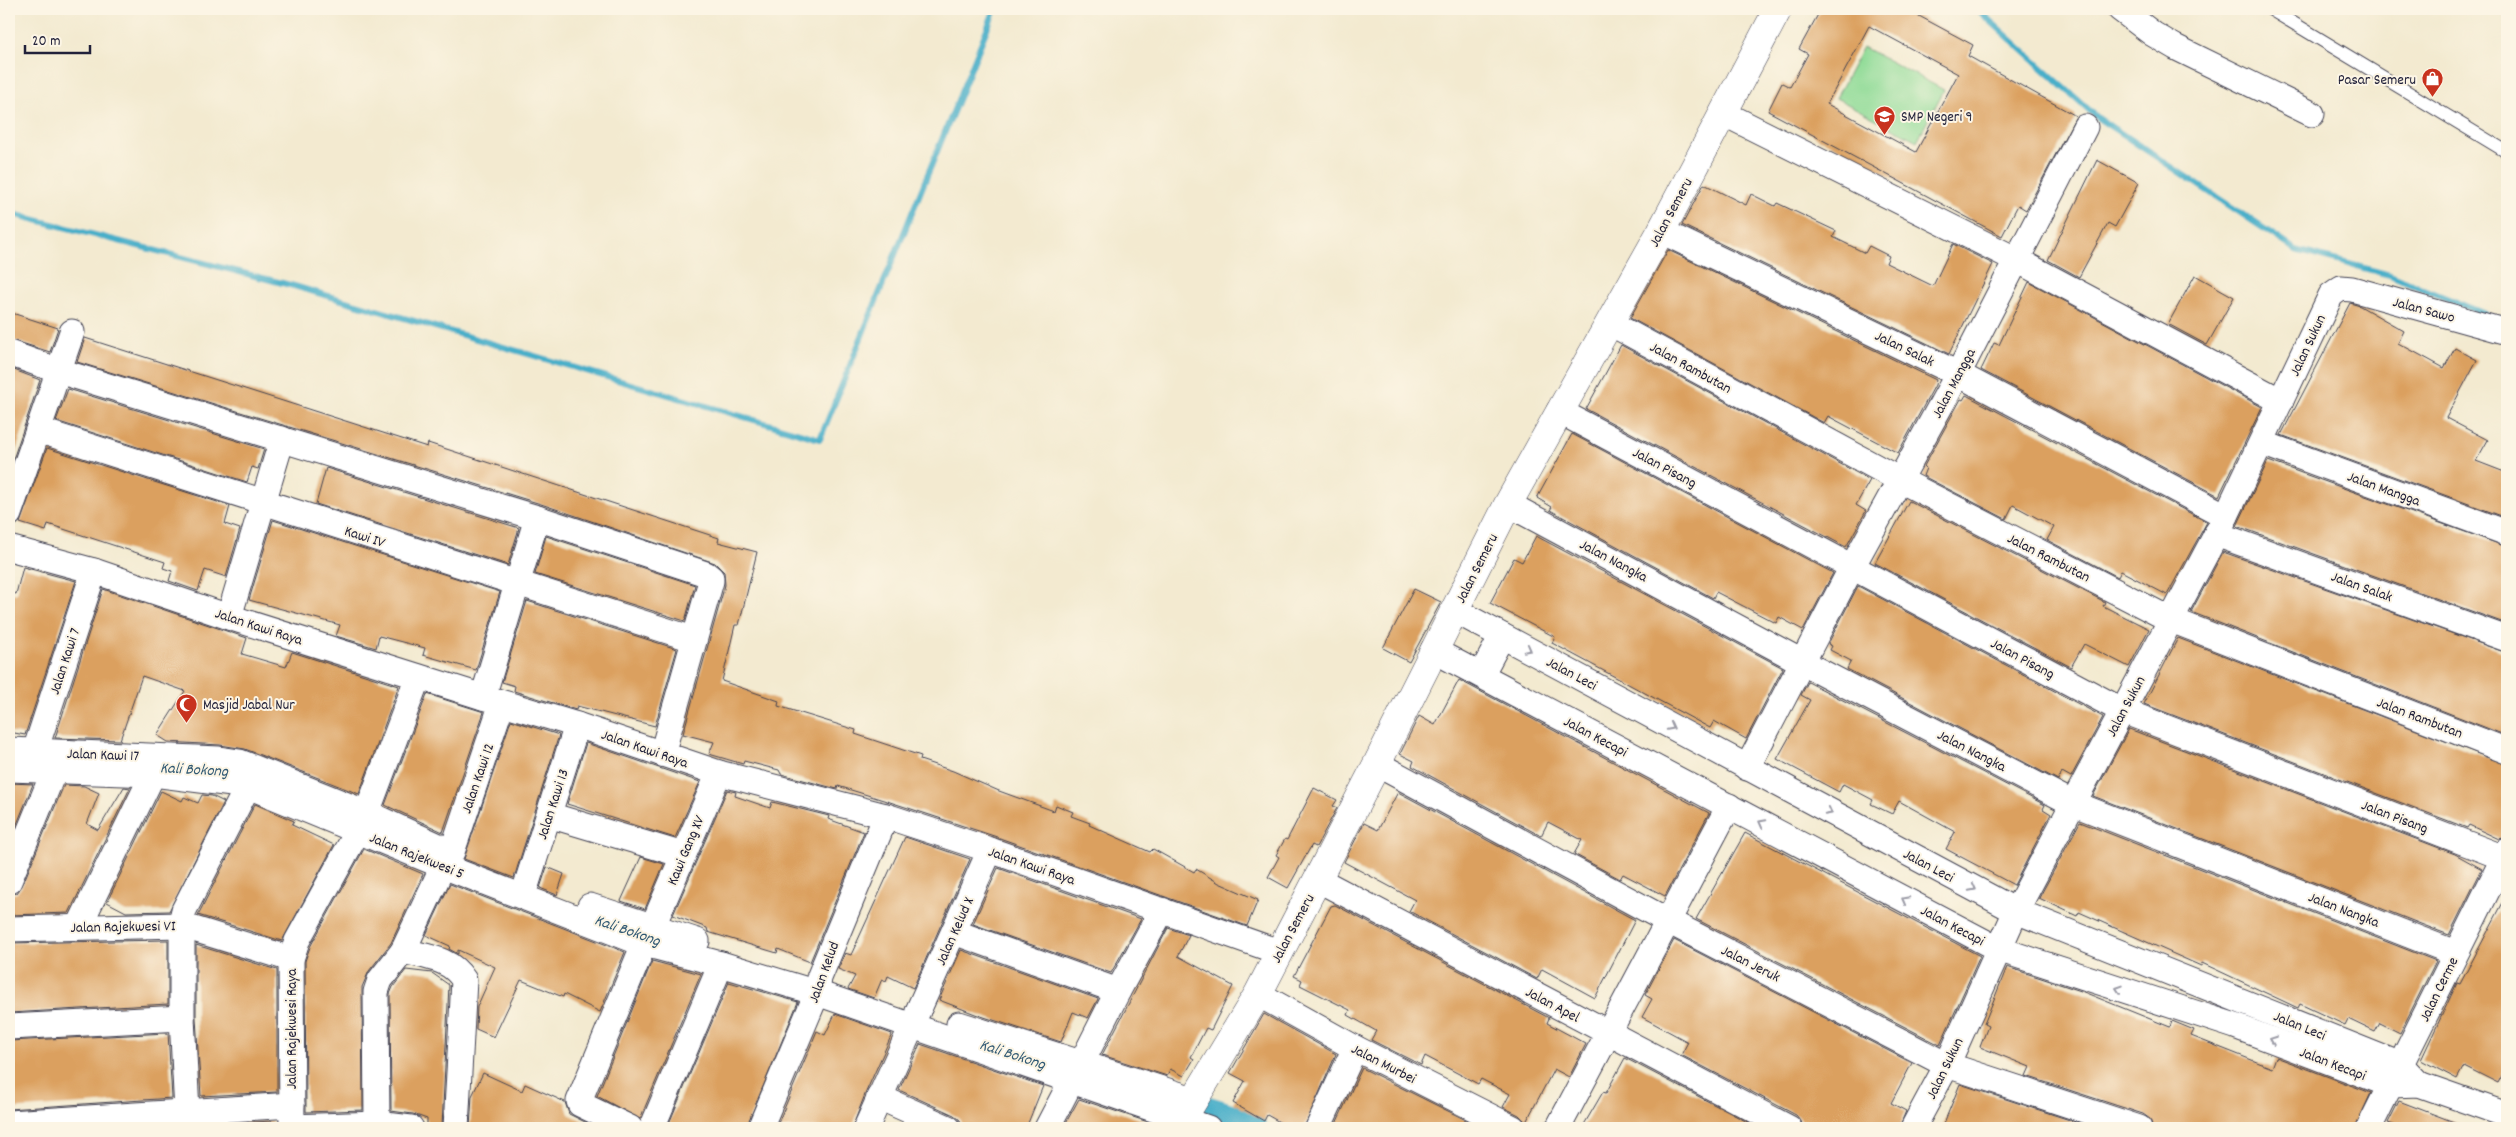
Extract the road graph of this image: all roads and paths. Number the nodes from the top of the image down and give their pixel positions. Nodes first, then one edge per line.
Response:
1 (1778, 9) edge
2 (2120, 9) edge
3 (2270, 9) edge
4 (1723, 113) junction
5 (2312, 114) dead end
6 (2085, 127) dead end
7 (2507, 152) edge
8 (1661, 231) junction
9 (2017, 260) junction
10 (2341, 288) joint
11 (1610, 323) junction
12 (72, 332) dead end
13 (2507, 332) edge
14 (9, 353) edge
15 (59, 371) junction
16 (1958, 374) junction
17 (2281, 401) junction
18 (1559, 411) junction
19 (38, 430) junction
20 (282, 439) junction
21 (2262, 443) junction
22 (1900, 480) junction
23 (264, 503) junction
24 (1508, 504) junction
25 (9, 514) edge
26 (537, 518) junction
27 (2221, 525) junction
28 (2507, 533) edge
29 (9, 548) edge
30 (1852, 567) junction
31 (94, 571) junction
32 (515, 584) junction
33 (1454, 610) junction
34 (229, 617) junction
35 (2169, 619) junction
36 (1502, 636) junction
37 (693, 639) junction
38 (2507, 639) edge
39 (1433, 650) junction
40 (1802, 662) junction
41 (1481, 675) junction
42 (418, 677) junction
43 (493, 700) junction
44 (2123, 711) junction
45 (578, 725) junction
46 (9, 750) edge
47 (35, 751) junction
48 (2507, 751) edge
49 (662, 754) junction
50 (1377, 764) junction
51 (1747, 768) junction
52 (9, 769) edge
53 (54, 771) junction
54 (719, 773) junction
55 (153, 774) junction
56 (248, 786) junction
57 (2072, 802) junction
58 (1729, 806) junction
59 (549, 815) junction
60 (886, 816) junction
61 (362, 822) junction
62 (990, 850) junction
63 (683, 855) junction
64 (2506, 856) edge
65 (448, 859) junction
66 (1318, 879) junction
67 (9, 881) edge
68 (527, 883) junction
69 (1162, 910) junction
70 (2016, 911) junction
71 (1668, 920) junction
72 (182, 925) junction
73 (78, 926) junction
74 (9, 929) edge
75 (954, 932) junction
76 (648, 936) junction
77 (1998, 949) junction
78 (404, 951) junction
79 (1279, 952) junction
80 (2455, 953) junction
81 (291, 958) junction
82 (721, 964) junction
83 (818, 987) junction
84 (1118, 991) junction
85 (1258, 994) junction
86 (182, 1018) junction
87 (915, 1018) junction
88 (9, 1027) edge
89 (1608, 1033) junction
90 (1356, 1048) junction
91 (1947, 1064) junction
92 (1077, 1071) junction
93 (2396, 1075) junction
94 (879, 1097) junction
95 (2504, 1107) edge
96 (187, 1111) junction
97 (1185, 1113) edge
98 (292, 1120) edge
99 (9, 1123) edge
100 (377, 1124) junction
101 (411, 1128) edge
102 (456, 1128) edge
103 (630, 1128) edge
104 (652, 1128) edge
105 (760, 1128) edge
106 (866, 1128) edge
107 (948, 1128) edge
108 (1047, 1128) edge
109 (1208, 1128) edge
110 (1318, 1128) edge
111 (1513, 1128) edge
112 (1558, 1128) edge
113 (1789, 1128) edge
114 (1914, 1128) edge
115 (2139, 1128) edge
116 (2369, 1128) edge

1 - 4 street, Jalan Semeru
2 - 5 street
3 - 7 lane
4 - 8 street, Jalan Semeru
4 - 9 street
6 - 9 street, Jalan Mangga
8 - 11 street, Jalan Semeru
8 - 16 street, Jalan Salak
9 - 16 street, Jalan Mangga
9 - 17 street
10 - 13 street, Jalan Sawo
10 - 17 street, Jalan Sukun
11 - 18 street, Jalan Semeru
11 - 22 street, Jalan Rambutan
12 - 15 street
14 - 15 street
15 - 19 street
15 - 20 street
16 - 22 street, Jalan Mangga
16 - 27 street, Jalan Salak
17 - 21 street, Jalan Sukun
18 - 24 street, Jalan Semeru
18 - 30 street, Jalan Pisang
19 - 23 street, Kawi IV
19 - 25 street
20 - 23 street
20 - 26 street
21 - 27 street, Jalan Sukun
21 - 28 street, Jalan Mangga
22 - 30 street, Jalan Mangga
22 - 35 street, Jalan Rambutan
23 - 32 street, Kawi IV
23 - 34 street
24 - 33 street, Jalan Semeru
24 - 40 street, Jalan Nangka
26 - 32 street, Jalan Kawi 12
26 - 37 street
27 - 35 street, Jalan Sukun
27 - 38 street, Jalan Salak
29 - 31 street, Jalan Kawi Raya
30 - 40 street, Jalan Mangga
30 - 44 street, Jalan Pisang
31 - 34 street, Jalan Kawi Raya
31 - 47 street, Jalan Kawi 7
32 - 37 street, Kawi IV
32 - 43 street, Jalan Kawi 12
33 - 36 street, Jalan Leci
33 - 39 street, Jalan Semeru
34 - 42 street, Jalan Kawi Raya
35 - 44 street, Jalan Sukun
35 - 48 street, Jalan Rambutan
36 - 41 street
36 -> 51 street, Jalan Leci
37 - 49 street
39 - 41 street, Jalan Kecapi
39 - 50 street, Jalan Semeru
40 - 51 street, Jalan Mangga
40 - 57 street, Jalan Nangka
41 - 58 street, Jalan Kecapi
42 - 43 street, Jalan Kawi Raya
42 - 61 street, Jalan Rajekwesi Raya
43 - 45 street, Jalan Kawi Raya
43 - 65 street, Jalan Kawi 12
44 - 57 street, Jalan Sukun
44 - 64 street, Jalan Pisang
45 - 49 street, Jalan Kawi Raya
45 - 59 street, Jalan Kawi 13
46 - 47 street, Jalan Kawi 17
47 - 61 street, Jalan Kawi 17
49 - 54 street, Jalan Kawi Raya
50 - 66 street, Jalan Semeru
50 - 71 street, Jalan Jeruk
51 -> 70 street, Jalan Leci
52 - 53 street, Jalan Rajekwesi 5
53 - 55 street, Jalan Rajekwesi 5
53 - 67 street
54 - 60 street, Jalan Kawi Raya
54 - 63 street, Kawi Gang XV
55 - 56 street, Jalan Rajekwesi 5
55 - 73 street
56 - 61 street, Jalan Rajekwesi 5
56 - 72 street
57 - 70 street, Jalan Sukun
57 - 80 street, Jalan Nangka
58 - 71 street
77 -> 58 street, Jalan Kecapi
59 - 63 street
59 - 68 street, Jalan Kawi 13
60 - 62 street, Jalan Kawi Raya
60 - 83 street, Jalan Kelud
61 - 65 street
61 - 81 street, Jalan Rajekwesi Raya
62 - 69 street, Jalan Kawi Raya
62 - 75 street, Jalan Kelud X
63 - 76 street, Kawi Gang XV
64 - 80 street, Jalan Cerme
65 - 68 street
65 - 76 street, Jalan Rajekwesi 5
65 - 78 street, Jalan Kawi 12
66 - 79 street, Jalan Semeru
66 - 89 street, Jalan Apel
68 - 76 street
69 - 79 street, Jalan Kawi Raya
69 - 84 street
70 - 77 street, Jalan Sukun
70 - 93 street, Jalan Leci
71 - 89 street
71 - 91 street, Jalan Jeruk
72 - 73 street, Jalan Rajekwesi VI
72 - 81 street, Jalan Rajekwesi VI
72 - 86 street
73 - 74 street, Jalan Rajekwesi VI
75 - 84 street
75 - 87 street, Jalan Kelud X
76 - 82 street, Jalan Rajekwesi 5
76 - 83 street
76 - 103 street, Kawi Gang XV
77 - 91 street, Jalan Sukun
93 -> 77 street, Jalan Kecapi
78 - 100 street, Jalan Kawi 12
78 - 102 street
79 - 85 street, Jalan Semeru
80 - 93 street, Jalan Cerme
81 - 98 street, Jalan Rajekwesi Raya
82 - 83 street, Jalan Rajekwesi 5
82 - 104 street
83 - 87 street
83 - 105 street, Jalan Kelud
84 - 92 street
85 - 90 street, Jalan Murbei
85 - 97 street, Jalan Semeru
86 - 88 street
86 - 96 street
87 - 92 street
87 - 94 street, Jalan Kelud X
89 - 112 street
89 - 113 street, Jalan Apel
90 - 110 street
90 - 111 street, Jalan Murbei
91 - 114 street, Jalan Sukun
91 - 115 street, Jalan Jeruk
92 - 97 street
92 - 108 street
93 - 95 street, Jalan Kecapi
93 - 116 street, Jalan Cerme
94 - 106 street, Jalan Kelud X
94 - 107 street
96 - 98 street
96 - 99 street
97 - 109 street
98 - 100 street
100 - 101 street

